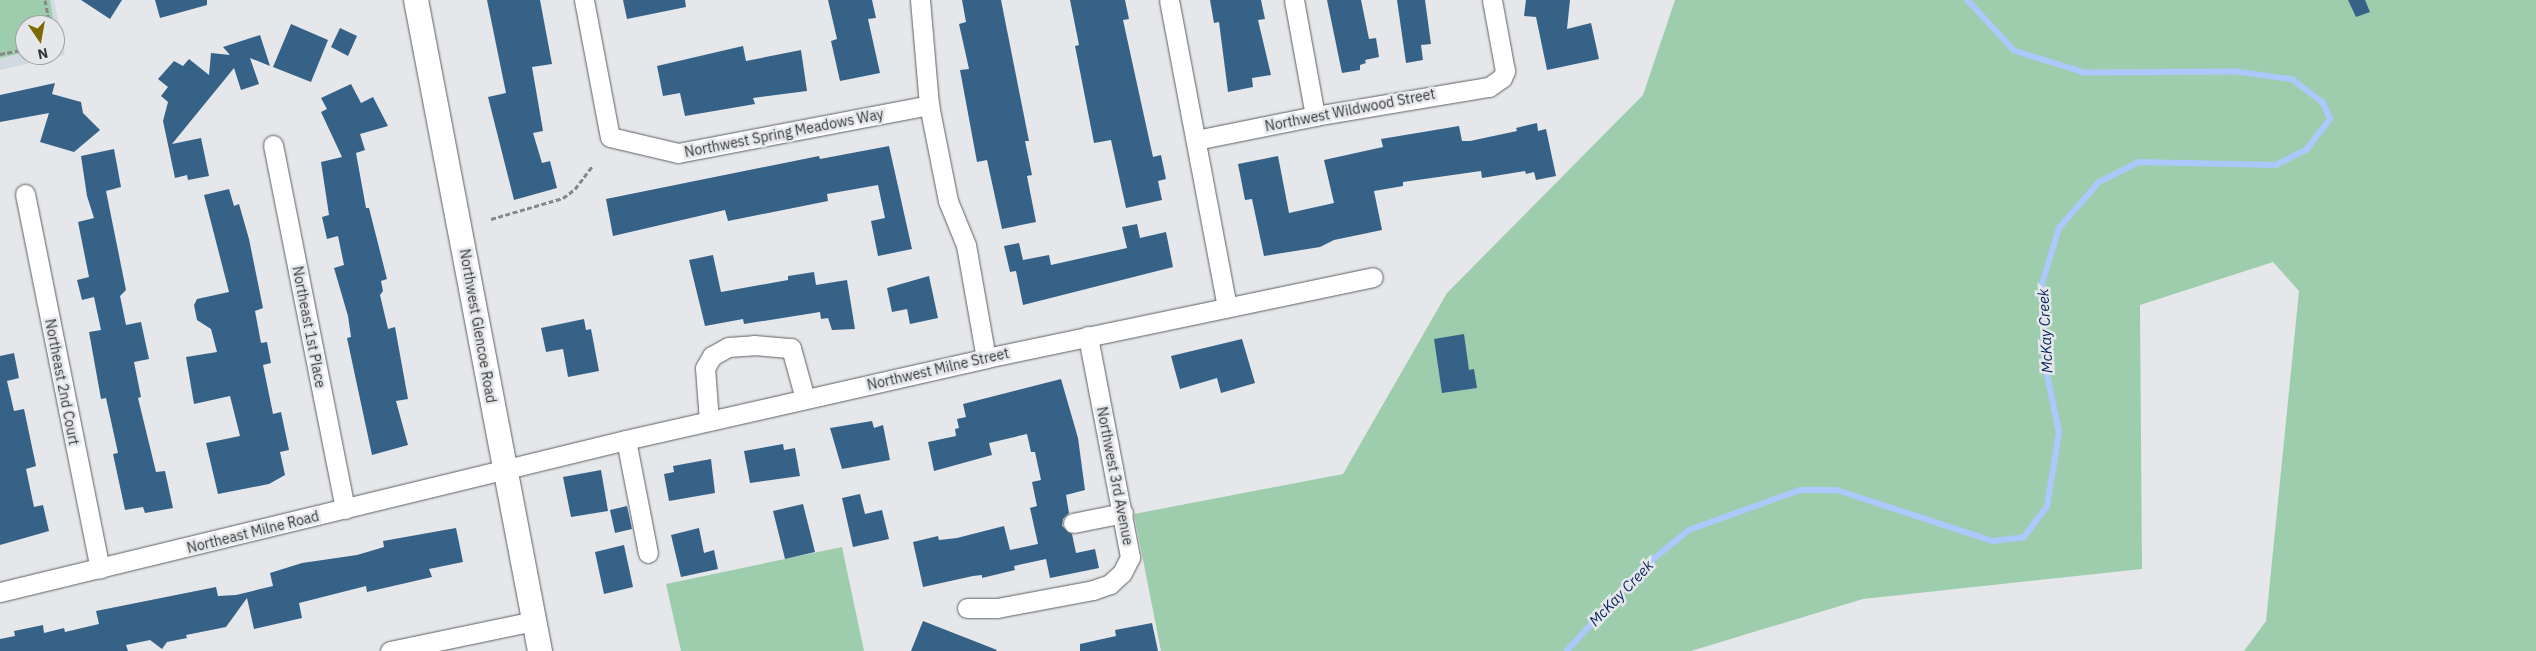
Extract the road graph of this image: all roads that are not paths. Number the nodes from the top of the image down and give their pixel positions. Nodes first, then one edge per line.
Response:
1 (416, 0) edge
2 (584, 0) edge
3 (920, 0) edge
4 (1170, 0) edge
5 (1294, 0) edge
6 (1492, 0) edge
7 (929, 105) junction
8 (1315, 116) junction
9 (1196, 140) junction
10 (273, 145) dead end
11 (26, 194) dead end
12 (1373, 277) dead end
13 (1227, 306) junction
14 (1088, 336) junction
15 (986, 358) junction
16 (805, 399) junction
17 (709, 421) junction
18 (626, 440) junction
19 (504, 468) junction
20 (345, 509) junction
21 (1123, 513) junction
22 (1073, 523) dead end
23 (648, 553) dead end
24 (100, 569) junction
25 (0, 592) edge
26 (968, 608) dead end
27 (534, 621) junction
28 (390, 651) edge
29 (540, 651) edge

1 - 19 main road, Northwest Glencoe Road
2 - 7 street, Northwest Spring Meadows Way
3 - 7 street
4 - 9 street
5 - 8 street
6 - 8 street, Northwest Wildwood Street
7 - 15 street
8 - 9 street, Northwest Wildwood Street
9 - 13 street
10 - 20 street, Northeast 1st Place
11 - 24 street, Northeast 2nd Court
12 - 13 street, Northwest Milne Street
13 - 14 street, Northwest Milne Street
14 - 15 street, Northwest Milne Street
14 - 21 street, Northwest 3rd Avenue
15 - 16 street, Northwest Milne Street
16 - 17 street, Northwest Milne Street
16 - 17 street
17 - 18 street, Northwest Milne Street
18 - 19 street, Northwest Milne Street
18 - 23 street
19 - 20 street, Northeast Milne Road
19 - 27 main road, Northwest Glencoe Road
20 - 24 street, Northeast Milne Road
21 - 22 street
21 - 26 street, Northwest 3rd Avenue
24 - 25 street, Northeast Milne Road
27 - 28 street
27 - 29 main road, Northwest Glencoe Road

